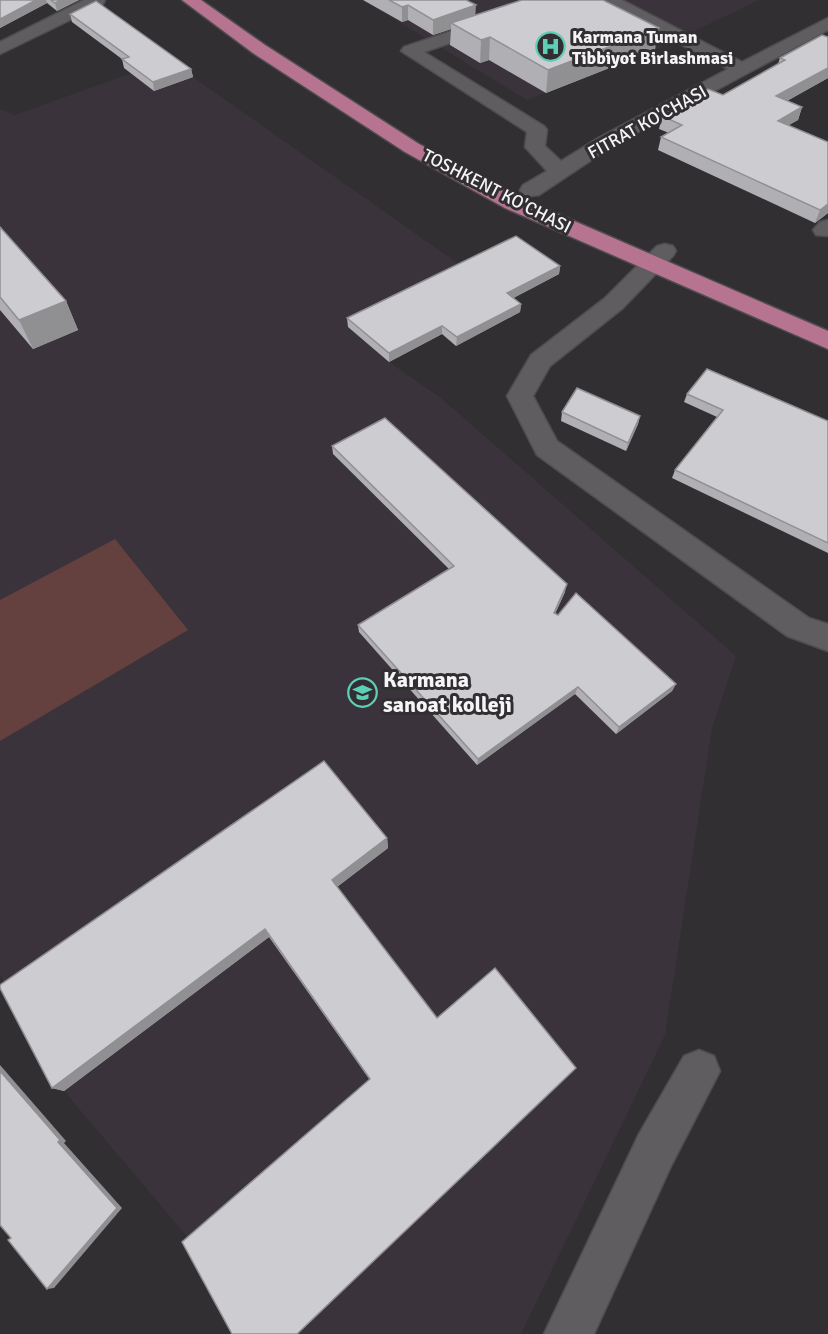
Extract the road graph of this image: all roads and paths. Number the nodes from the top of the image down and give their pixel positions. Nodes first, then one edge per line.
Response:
1 (98, 0) edge
2 (190, 0) edge
3 (214, 0) edge
4 (559, 0) edge
5 (609, 0) edge
6 (481, 10) dead end
7 (500, 20) junction
8 (828, 23) edge
9 (0, 49) edge
10 (742, 69) junction
11 (560, 172) junction
12 (531, 190) junction
13 (658, 258) junction
14 (828, 321) edge
15 (828, 341) edge
16 (828, 638) edge
17 (699, 1071) dead end
18 (568, 1334) edge

1 - 9 street
2 - 13 highway, TOSHKENT KO'CHASI
3 - 12 highway, TOSHKENT KO'CHASI
4 - 7 street
5 - 10 street
6 - 7 street
7 - 11 street
8 - 10 street, FITRAT KO'CHASI
10 - 11 street, FITRAT KO'CHASI
11 - 12 street, FITRAT KO'CHASI
12 - 13 highway, TOSHKENT KO'CHASI
13 - 14 highway, TOSHKENT KO'CHASI
13 - 15 highway, TOSHKENT KO'CHASI
13 - 16 street
17 - 18 street

